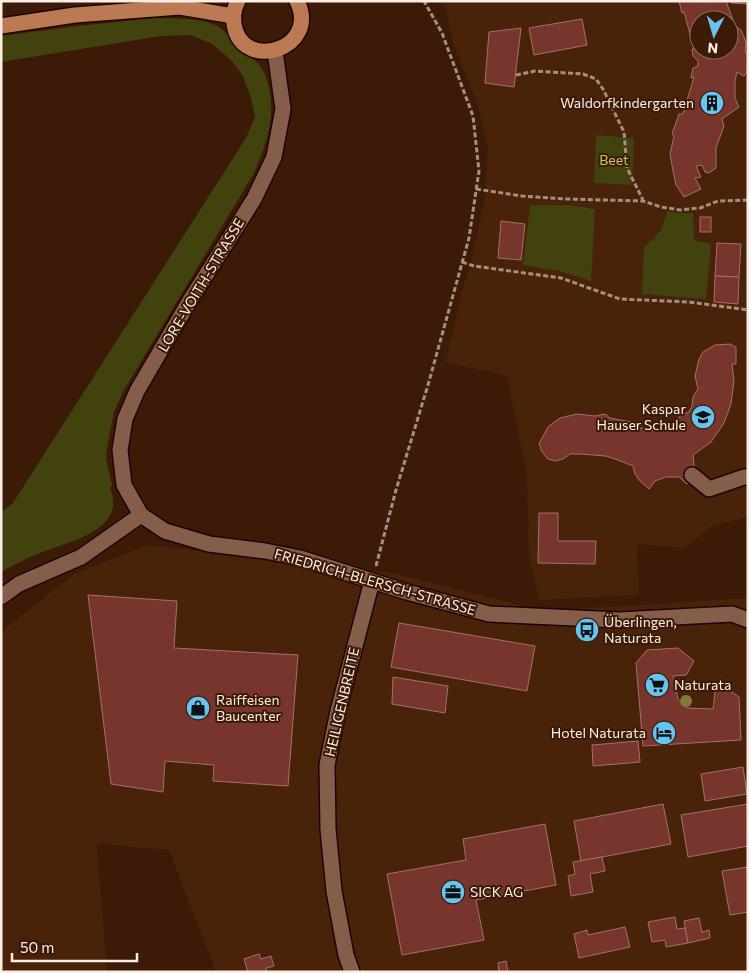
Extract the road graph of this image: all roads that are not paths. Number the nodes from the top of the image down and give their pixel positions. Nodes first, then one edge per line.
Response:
1 (238, 1) edge
2 (301, 2) edge
3 (233, 16) junction
4 (1, 26) edge
5 (275, 51) junction
6 (692, 475) dead end
7 (748, 477) edge
8 (141, 515) junction
9 (372, 581) junction
10 (1, 597) edge
11 (748, 620) edge
12 (352, 972) edge

1 - 3 main road
2 - 5 main road
3 - 4 main road
3 - 5 main road
5 - 8 street, LORE-VOITH-STRASSE
6 - 7 street
8 - 9 street, FRIEDRICH-BLERSCH-STRASSE
8 - 10 street
9 - 11 street, FRIEDRICH-BLERSCH-STRASSE
9 - 12 street, HEILIGENBREITE

